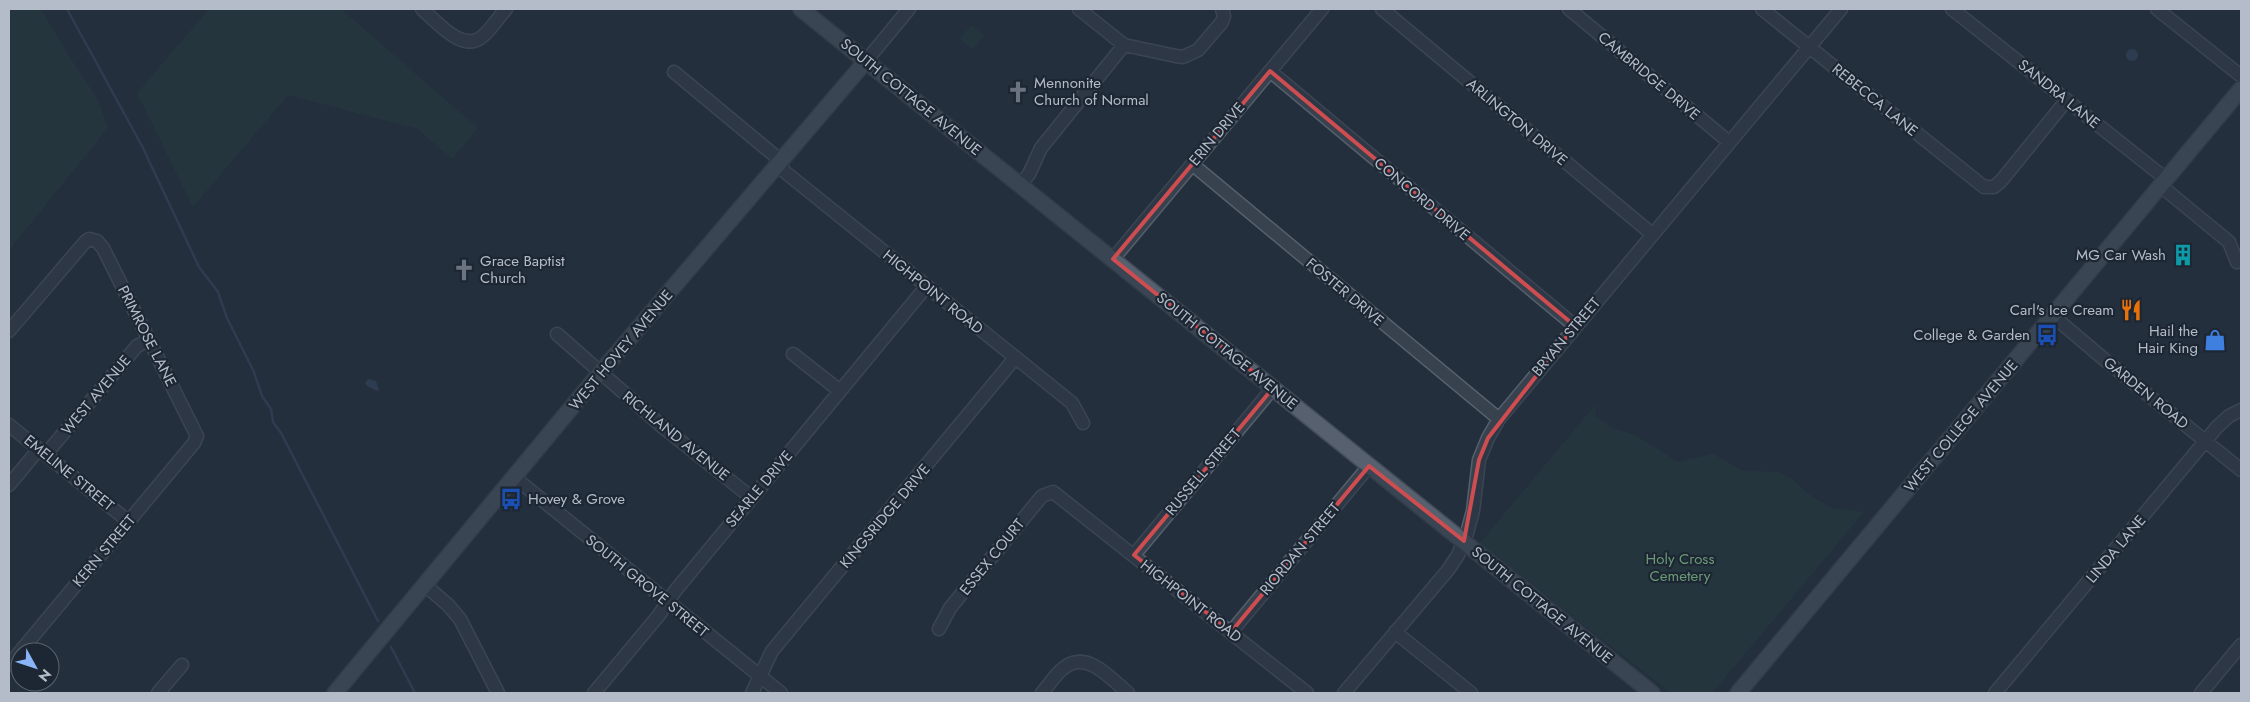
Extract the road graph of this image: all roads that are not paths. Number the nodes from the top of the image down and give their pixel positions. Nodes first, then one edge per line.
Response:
1 (422, 9) edge
2 (506, 9) edge
3 (801, 9) edge
4 (909, 9) edge
5 (1079, 9) edge
6 (1222, 9) edge
7 (1322, 9) edge
8 (1382, 9) edge
9 (1570, 9) edge
10 (1762, 9) edge
11 (1841, 9) edge
12 (1952, 9) edge
13 (2157, 9) edge
14 (1124, 45) junction
15 (1809, 47) junction
16 (866, 61) junction
17 (1270, 71) junction
18 (674, 72) dead end
19 (2241, 76) edge
20 (2241, 89) edge
21 (2066, 101) junction
22 (1729, 142) junction
23 (779, 163) junction
24 (1192, 164) junction
25 (2164, 182) junction
26 (1020, 185) junction
27 (1652, 234) junction
28 (1113, 259) junction
29 (2237, 262) dead end
30 (926, 287) junction
31 (2053, 316) junction
32 (1575, 326) junction
33 (9, 331) edge
34 (557, 334) dead end
35 (149, 340) junction
36 (793, 354) dead end
37 (1015, 358) junction
38 (600, 373) junction
39 (1273, 388) junction
40 (840, 391) junction
41 (2241, 410) edge
42 (1498, 420) junction
43 (1083, 423) dead end
44 (9, 426) edge
45 (197, 436) joint
46 (2206, 441) junction
47 (42, 451) junction
48 (1369, 466) junction
49 (2241, 470) edge
50 (515, 478) junction
51 (9, 485) edge
52 (1051, 492) joint
53 (752, 498) junction
54 (128, 521) junction
55 (1464, 541) junction
56 (1134, 555) junction
57 (425, 585) junction
58 (667, 602) junction
59 (940, 629) dead end
60 (1231, 632) junction
61 (1395, 632) junction
62 (2241, 645) edge
63 (9, 665) edge
64 (182, 665) dead end
65 (760, 677) junction
66 (158, 693) edge
67 (334, 693) edge
68 (498, 693) edge
69 (594, 693) edge
70 (752, 693) edge
71 (781, 693) edge
72 (1042, 693) edge
73 (1128, 693) edge
74 (1307, 693) edge
75 (1344, 693) edge
76 (1471, 693) edge
77 (1652, 693) edge
78 (1738, 693) edge
79 (1995, 693) edge
80 (2201, 693) edge

1 - 2 street
3 - 16 main road, SOUTH COTTAGE AVENUE
4 - 16 street, WEST HOVEY AVENUE
5 - 14 street
6 - 14 street
7 - 17 street, ERIN DRIVE
8 - 27 street, ARLINGTON DRIVE
9 - 22 street, CAMBRIDGE DRIVE
10 - 15 street, REBECCA LANE
11 - 15 street, BRYAN STREET
12 - 21 street, SANDRA LANE
13 - 19 street
14 - 26 street
15 - 21 street, REBECCA LANE
15 - 22 street, BRYAN STREET
16 - 23 main road, WEST HOVEY AVENUE
16 - 26 main road, SOUTH COTTAGE AVENUE
17 - 24 street, ERIN DRIVE
17 - 32 street, CONCORD DRIVE
18 - 23 street, HIGHPOINT ROAD
20 - 25 main road, WEST COLLEGE AVENUE
21 - 25 street, SANDRA LANE
22 - 27 street, BRYAN STREET
23 - 30 street, HIGHPOINT ROAD
23 - 38 main road, WEST HOVEY AVENUE
24 - 28 street, ERIN DRIVE
24 - 42 street, FOSTER DRIVE
25 - 29 street, SANDRA LANE
25 - 31 main road, WEST COLLEGE AVENUE
26 - 28 main road, SOUTH COTTAGE AVENUE
27 - 32 street, BRYAN STREET
28 - 39 main road, SOUTH COTTAGE AVENUE
30 - 37 street, HIGHPOINT ROAD
30 - 40 street, SEARLE DRIVE
31 - 46 street, GARDEN ROAD
31 - 78 main road, WEST COLLEGE AVENUE
32 - 42 street, BRYAN STREET
33 - 35 street, PRIMROSE LANE
34 - 38 street, RICHLAND AVENUE
35 - 45 street, PRIMROSE LANE
35 - 47 street, WEST AVENUE
36 - 40 street
37 - 43 street, HIGHPOINT ROAD
37 - 65 street, KINGSRIDGE DRIVE
38 - 50 main road, WEST HOVEY AVENUE
38 - 53 street, RICHLAND AVENUE
39 - 48 main road, SOUTH COTTAGE AVENUE
39 - 56 street, RUSSELL STREET
40 - 53 street, SEARLE DRIVE
41 - 46 street, LINDA LANE
42 - 55 street, BRYAN STREET
44 - 47 street, EMELINE STREET
45 - 54 street, KERN STREET
46 - 49 street, GARDEN ROAD
46 - 79 street, LINDA LANE
47 - 51 street, WEST AVENUE
47 - 54 street, EMELINE STREET
48 - 55 main road, SOUTH COTTAGE AVENUE
48 - 60 street, RIORDAN STREET
50 - 57 main road, WEST HOVEY AVENUE
50 - 58 street, SOUTH GROVE STREET
52 - 56 street, HIGHPOINT ROAD
52 - 59 street, ESSEX COURT
53 - 58 street, SEARLE DRIVE
54 - 63 street, KERN STREET
55 - 61 street, BRYAN STREET
55 - 77 main road, SOUTH COTTAGE AVENUE
56 - 60 street, HIGHPOINT ROAD
57 - 67 main road, WEST HOVEY AVENUE
57 - 68 street
58 - 65 street, SOUTH GROVE STREET
58 - 69 street, SEARLE DRIVE
60 - 74 street, HIGHPOINT ROAD
61 - 75 street, BRYAN STREET
61 - 76 street
62 - 80 street
64 - 66 street
65 - 70 street, KINGSRIDGE DRIVE
65 - 71 street, SOUTH GROVE STREET
72 - 73 street

